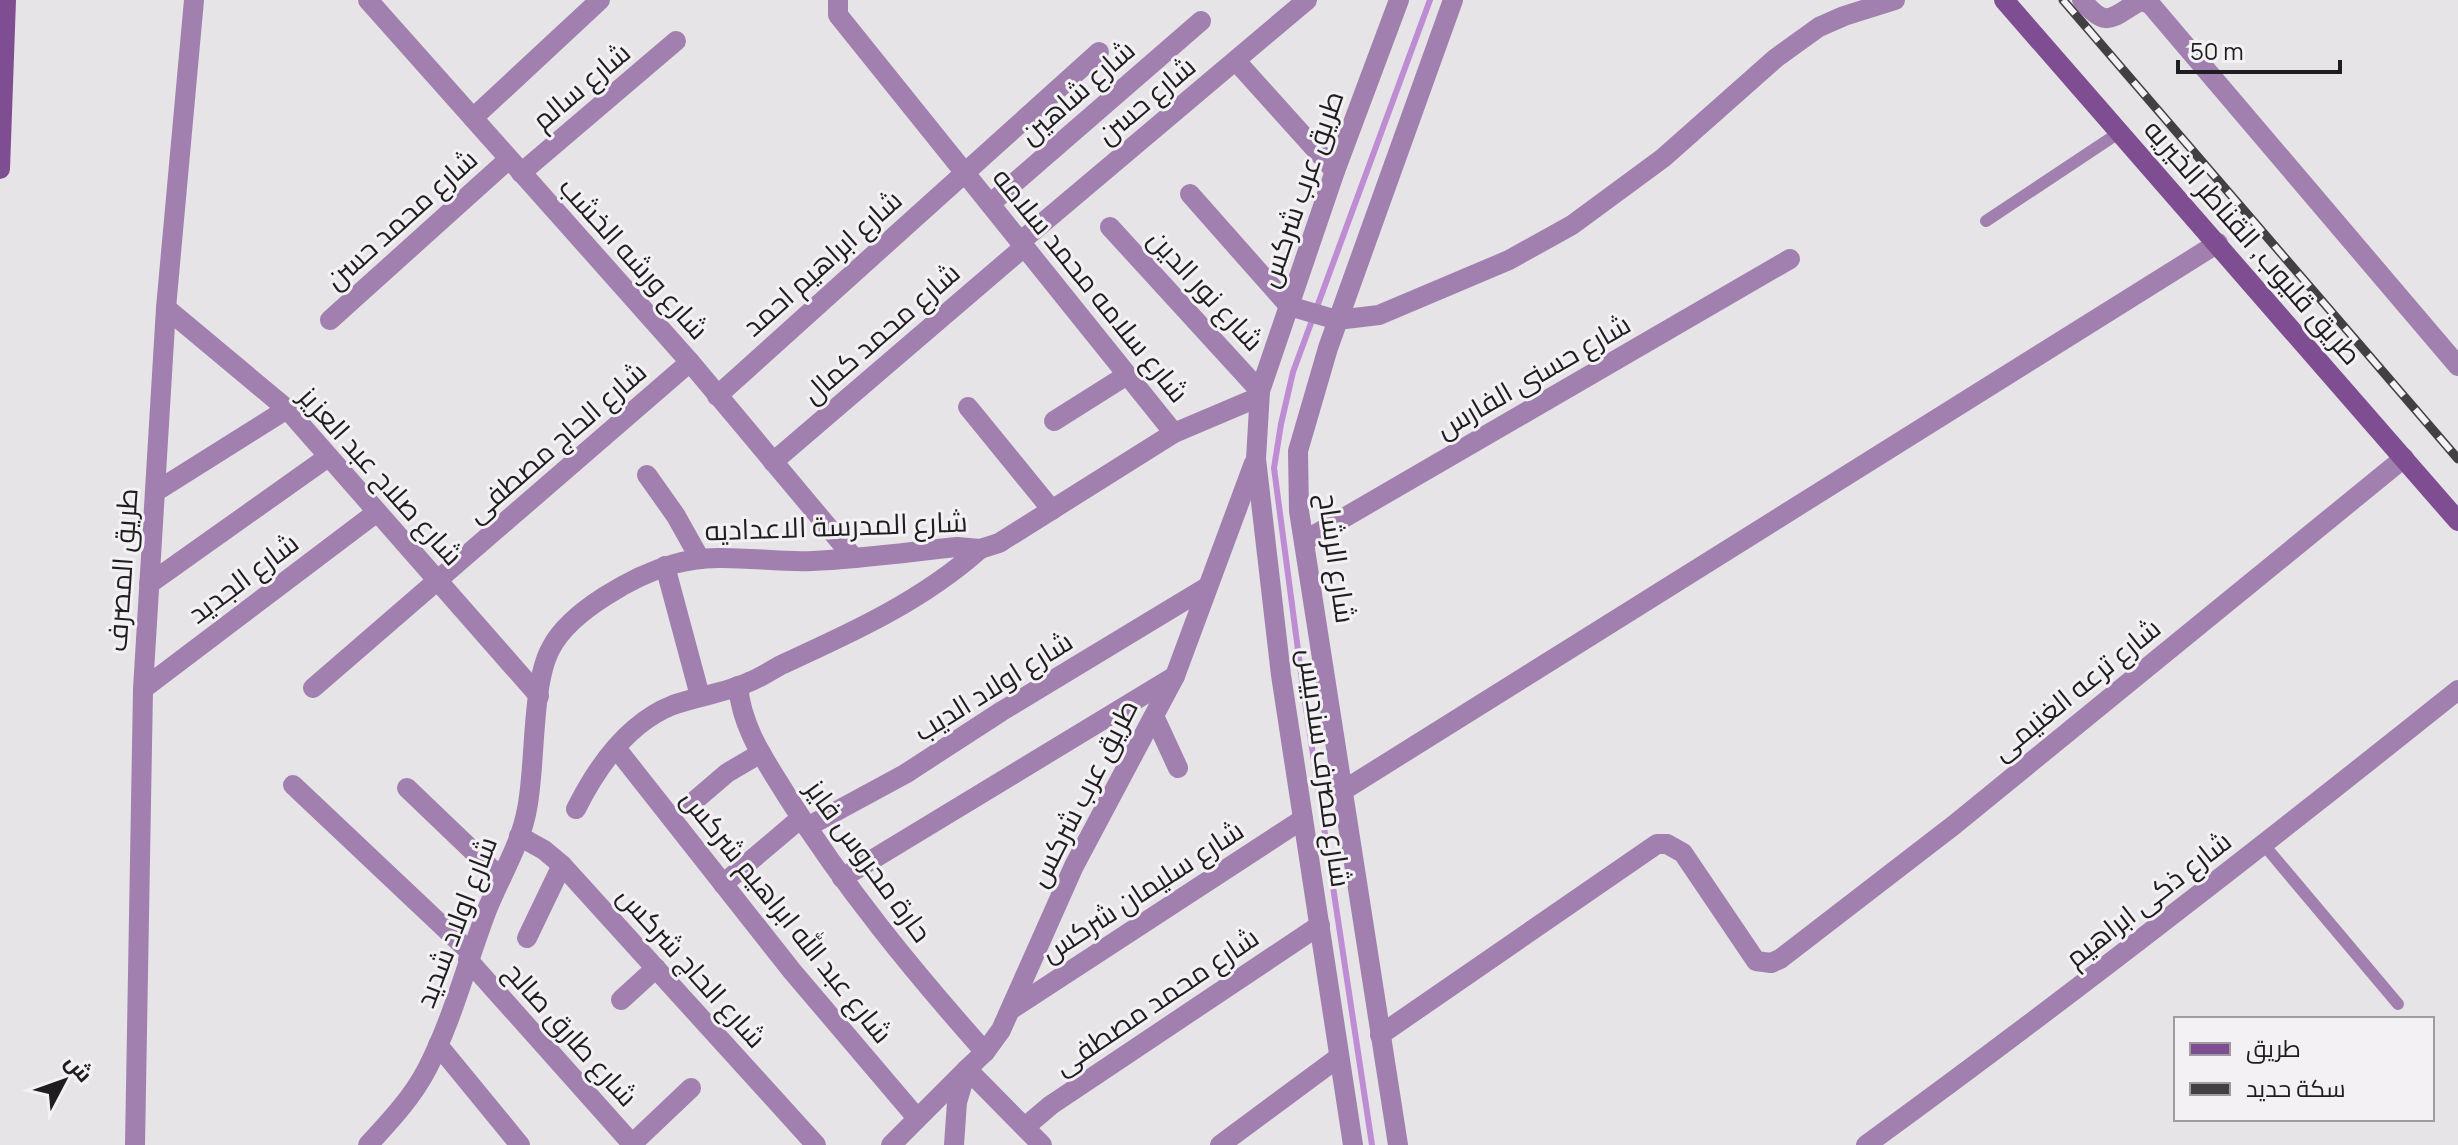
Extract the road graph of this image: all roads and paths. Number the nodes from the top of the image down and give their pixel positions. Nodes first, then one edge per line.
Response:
1 (6, 0) edge
2 (194, 0) edge
3 (368, 0) edge
4 (600, 0) edge
5 (838, 0) edge
6 (1307, 0) edge
7 (1453, 0) edge
8 (1895, 0) edge
9 (2004, 0) edge
10 (2082, 0) edge
11 (2143, 0) edge
12 (1398, 1) edge
13 (1201, 21) dead end
14 (676, 41) dead end
15 (1099, 52) dead end
16 (1236, 61) junction
17 (473, 118) junction
18 (2120, 132) junction
19 (515, 166) junction
20 (0, 169) edge
21 (1335, 171) junction
22 (964, 172) junction
23 (1190, 194) dead end
24 (990, 204) junction
25 (1986, 221) dead end
26 (1110, 227) dead end
27 (2218, 243) junction
28 (1022, 245) junction
29 (1790, 259) dead end
30 (1289, 306) junction
31 (166, 308) junction
32 (330, 320) dead end
33 (1337, 320) junction
34 (690, 362) junction
35 (2458, 366) edge
36 (1127, 375) junction
37 (1260, 394) junction
38 (717, 396) junction
39 (968, 407) dead end
40 (287, 409) junction
41 (1054, 421) dead end
42 (1174, 433) junction
43 (328, 457) junction
44 (2404, 458) junction
45 (1256, 459) junction
46 (773, 462) junction
47 (647, 475) dead end
48 (155, 492) junction
49 (1052, 510) junction
50 (377, 512) junction
51 (2458, 521) edge
52 (1304, 541) junction
53 (980, 549) junction
54 (854, 558) junction
55 (700, 559) junction
56 (665, 566) junction
57 (438, 582) junction
58 (149, 584) junction
59 (1207, 587) junction
60 (1175, 676) junction
61 (738, 686) junction
62 (313, 688) dead end
63 (143, 689) junction
64 (2458, 690) edge
65 (539, 696) junction
66 (700, 696) junction
67 (1154, 716) junction
68 (616, 748) junction
69 (761, 753) junction
70 (1178, 768) dead end
71 (293, 785) dead end
72 (407, 788) dead end
73 (1344, 790) junction
74 (692, 803) dead end
75 (576, 809) dead end
76 (1303, 819) junction
77 (804, 823) junction
78 (519, 836) junction
79 (2264, 845) junction
80 (562, 865) junction
81 (501, 878) junction
82 (842, 878) junction
83 (723, 884) junction
84 (1320, 925) junction
85 (527, 938) dead end
86 (469, 957) junction
87 (656, 968) junction
88 (621, 1000) dead end
89 (2398, 1004) dead end
90 (1012, 1009) junction
91 (1380, 1035) junction
92 (438, 1045) junction
93 (985, 1052) junction
94 (1339, 1057) junction
95 (967, 1069) junction
96 (691, 1088) dead end
97 (917, 1118) junction
98 (1025, 1127) junction
99 (135, 1145) edge
100 (368, 1145) edge
101 (520, 1145) edge
102 (632, 1145) edge
103 (816, 1145) edge
104 (891, 1145) edge
105 (954, 1145) edge
106 (1042, 1145) edge
107 (1220, 1145) edge
108 (1353, 1145) edge
109 (1398, 1145) edge
110 (1866, 1145) edge

1 - 20 main road
2 - 31 street, طريق المصرف
3 - 17 street, شارع ورشه الخشب
4 - 17 street
5 - 22 street, شارع سلامه محمد سلامه
6 - 16 street, شارع حسن
7 - 33 street, شارع الرشاح
8 - 33 street
9 - 18 main road, طريق قليوب, القناطر الخيريه
10 - 11 street
11 - 35 street
12 - 21 street, طريق عرب شركس
13 - 24 street, شارع شاهين
14 - 19 street, شارع سالم
15 - 22 street, شارع ابراهيم احمد
16 - 21 street
16 - 28 street, شارع حسن
17 - 19 street, شارع ورشه الخشب
18 - 25 lane
18 - 27 main road, طريق قليوب, القناطر الخيريه
19 - 32 street, شارع محمد حسن
19 - 34 street, شارع ورشه الخشب
21 - 30 street, طريق عرب شركس
22 - 24 street, شارع سلامه محمد سلامه
22 - 38 street, شارع ابراهيم احمد
23 - 30 street
24 - 28 street, شارع سلامه محمد سلامه
26 - 37 street, شارع نور الدين
27 - 44 main road, طريق قليوب, القناطر الخيريه
27 - 73 street
28 - 36 street, شارع سلامه محمد سلامه
28 - 46 street, شارع محمد كمال
29 - 52 street, شارع حسنى الفارس
30 - 33 street
30 - 37 street, طريق عرب شركس
31 - 40 street, شارع صلاح عبد العزيز
31 - 48 street, طريق المصرف
33 - 52 street, شارع الرشاح
34 - 38 street, شارع ورشه الخشب
34 - 57 street, شارع الحاج مصطفى
36 - 41 street
36 - 42 street, شارع سلامه محمد سلامه
37 - 42 street, شارع المدرسة الاعداديه
37 - 45 street, شارع مصرف سندبيس
38 - 46 street, شارع ورشه الخشب
39 - 49 street
40 - 43 street, شارع صلاح عبد العزيز
40 - 48 street
42 - 49 street, شارع المدرسة الاعداديه
43 - 50 street, شارع صلاح عبد العزيز
43 - 58 street
44 - 51 main road, طريق قليوب, القناطر الخيريه
44 - 91 street, شارع ترعه الغنيمى
45 - 59 street, طريق عرب شركس
45 - 76 street, شارع مصرف سندبيس
46 - 54 street, شارع ورشه الخشب
47 - 55 street
48 - 58 street, طريق المصرف
49 - 53 street, شارع المدرسة الاعداديه
50 - 57 street, شارع صلاح عبد العزيز
50 - 63 street, شارع الجديد
52 - 73 street, شارع الرشاح
53 - 54 street, شارع المدرسة الاعداديه
53 - 61 street
54 - 55 street, شارع المدرسة الاعداديه
55 - 56 street, شارع المدرسة الاعداديه
56 - 65 street, شارع المدرسة الاعداديه
56 - 66 street
57 - 62 street, شارع الحاج مصطفى
57 - 65 street, شارع صلاح عبد العزيز
58 - 63 street, طريق المصرف
59 - 60 street, طريق عرب شركس
59 - 77 street, شارع اولاد الديب
60 - 67 street, طريق عرب شركس
60 - 82 street
61 - 66 street
61 - 69 street, حارة محروس فايز
63 - 99 street, طريق المصرف
64 - 79 street, شارع ذكى ابراهيم
65 - 78 street, شارع اولاد شديد
66 - 68 street
67 - 70 street
67 - 90 street, طريق عرب شركس
68 - 75 street
68 - 83 street, شارع عبد الله ابراهيم شركس
69 - 74 street
69 - 77 street, حارة محروس فايز
71 - 86 street, شارع طارق صالح
72 - 81 street
73 - 91 street, شارع الرشاح
76 - 84 street, شارع مصرف سندبيس
76 - 90 street, شارع سليمان شركس
77 - 82 street, حارة محروس فايز
77 - 83 street, شارع اولاد الديب
78 - 80 street, شارع الحاج شركس
78 - 81 street, شارع اولاد شديد
79 - 89 lane
79 - 110 street, شارع ذكى ابراهيم
80 - 85 street
80 - 87 street, شارع الحاج شركس
81 - 86 street, شارع اولاد شديد
82 - 93 street, حارة محروس فايز
83 - 97 street, شارع عبد الله ابراهيم شركس
84 - 94 street, شارع مصرف سندبيس
84 - 98 street, شارع محمد مصطفى
86 - 92 street, شارع اولاد شديد
86 - 102 street, شارع طارق صالح
87 - 88 street
87 - 103 street, شارع الحاج شركس
90 - 93 street, طريق عرب شركس
91 - 109 street, شارع الرشاح
92 - 100 street, شارع اولاد شديد
92 - 101 street
93 - 95 street, طريق عرب شركس
94 - 107 street
94 - 108 street, شارع مصرف سندبيس
95 - 97 street, طريق عرب شركس
95 - 98 street
95 - 105 street
96 - 102 street
97 - 104 street, طريق عرب شركس
98 - 106 street

